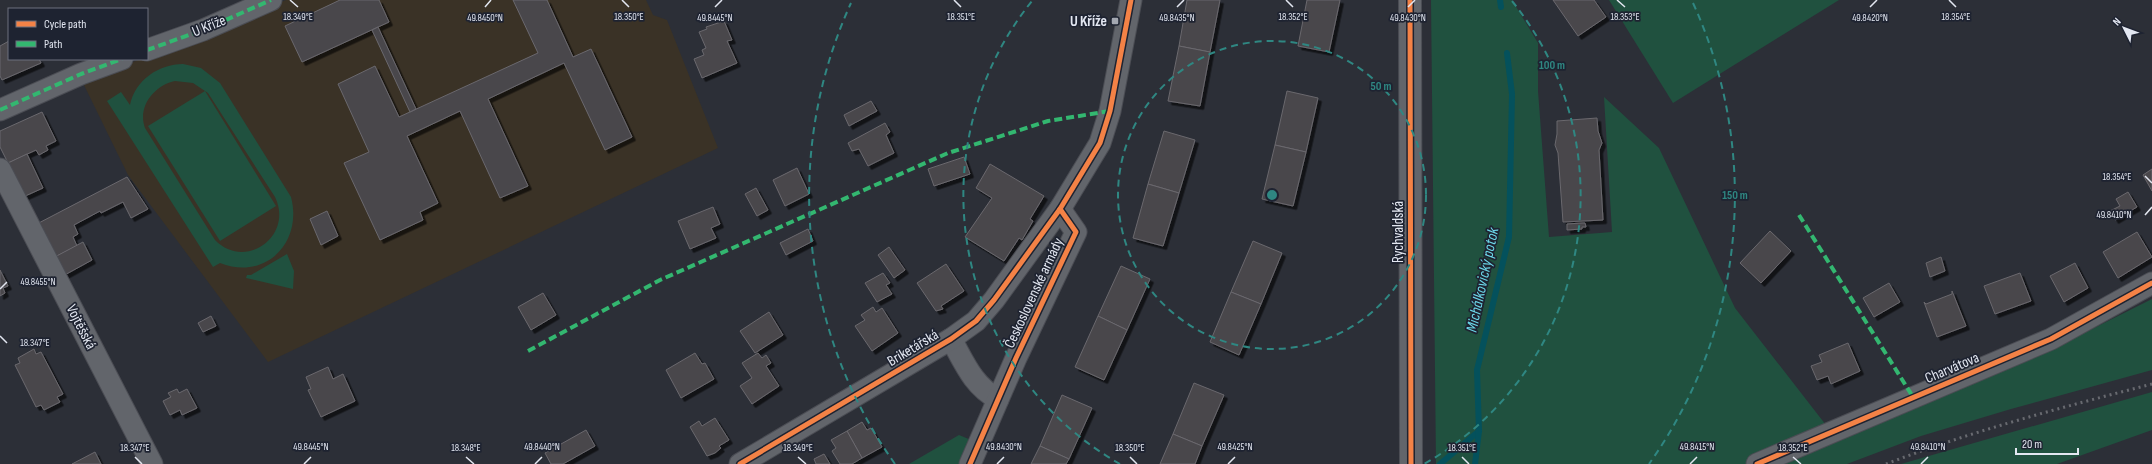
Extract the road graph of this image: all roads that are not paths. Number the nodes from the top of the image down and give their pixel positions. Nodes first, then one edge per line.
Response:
1 (270, 0) edge
2 (1131, 0) edge
3 (1410, 0) edge
4 (148, 50) edge
5 (119, 60) edge
6 (0, 110) edge
7 (0, 169) edge
8 (1060, 209) junction
9 (2152, 283) edge
10 (951, 339) junction
11 (998, 399) junction
12 (152, 464) edge
13 (740, 464) edge
14 (970, 464) edge
15 (1411, 464) edge
16 (1757, 464) edge

1 - 4 street, U Kříže
2 - 8 street
3 - 15 street, Rychvaldská
5 - 6 street
7 - 12 street, Vojtěšská
8 - 10 street, Briketářská
8 - 11 street, Československé armády
9 - 16 street, Charvátova
10 - 11 street
10 - 13 street, Briketářská
11 - 14 street, Československé armády

